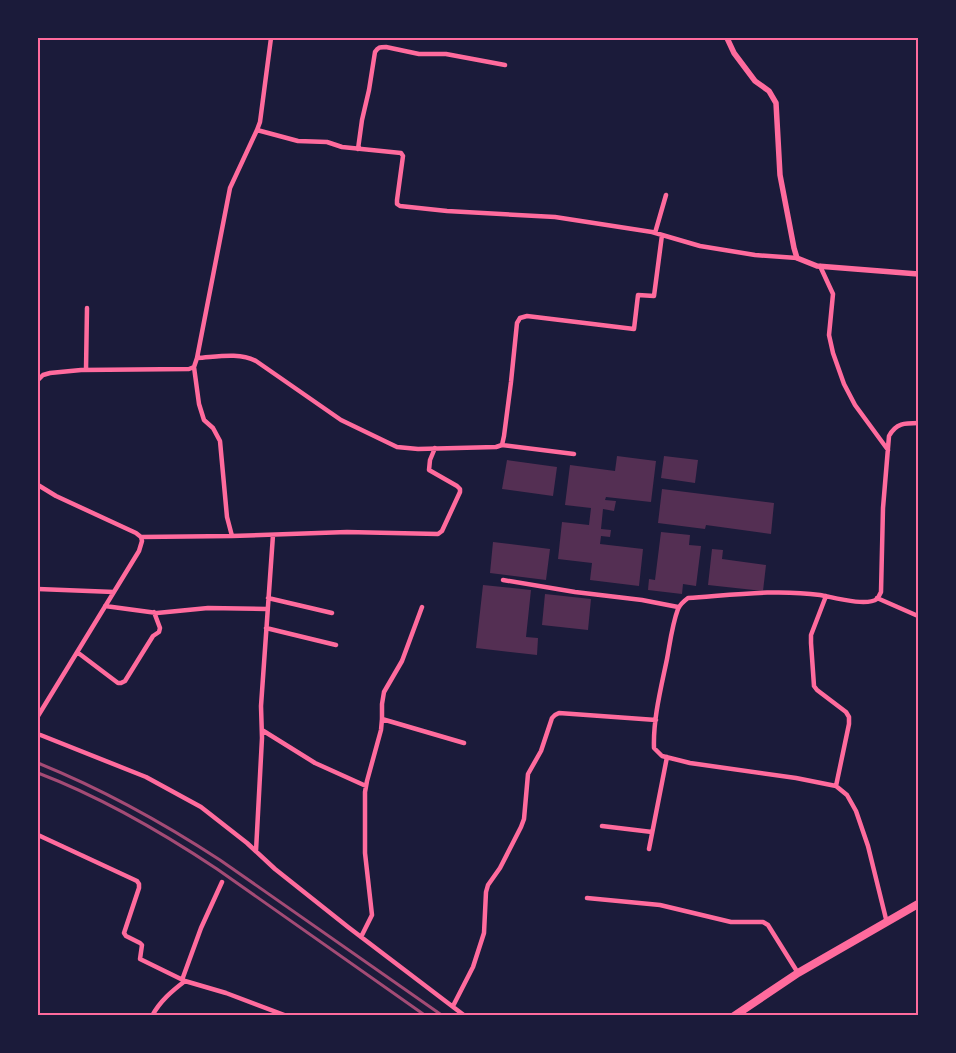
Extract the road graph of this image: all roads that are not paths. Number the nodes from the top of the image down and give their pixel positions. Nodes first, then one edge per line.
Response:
1 (271, 38) edge
2 (728, 38) edge
3 (505, 65) dead end
4 (257, 130) junction
5 (358, 149) junction
6 (666, 195) dead end
7 (655, 233) junction
8 (662, 235) junction
9 (797, 258) junction
10 (820, 266) junction
11 (918, 274) edge
12 (87, 308) dead end
13 (197, 358) junction
14 (194, 367) junction
15 (86, 370) junction
16 (38, 380) edge
17 (918, 423) edge
18 (502, 445) junction
19 (435, 448) junction
20 (888, 450) junction
21 (574, 454) dead end
22 (38, 485) edge
23 (273, 535) junction
24 (232, 536) junction
25 (141, 537) junction
26 (503, 580) dead end
27 (38, 589) edge
28 (114, 592) junction
29 (826, 596) junction
30 (268, 598) junction
31 (877, 598) junction
32 (105, 606) junction
33 (422, 607) dead end
34 (678, 608) junction
35 (267, 609) junction
36 (154, 612) junction
37 (332, 613) dead end
38 (918, 616) edge
39 (266, 628) junction
40 (336, 645) dead end
41 (77, 652) junction
42 (38, 716) edge
43 (382, 719) junction
44 (656, 720) junction
45 (262, 730) junction
46 (38, 732) edge
47 (464, 743) dead end
48 (667, 757) junction
49 (366, 786) junction
50 (836, 786) junction
51 (602, 826) dead end
52 (652, 832) junction
53 (38, 835) edge
54 (648, 849) dead end
55 (256, 851) junction
56 (222, 882) dead end
57 (587, 898) dead end
58 (918, 904) edge
59 (886, 923) junction
60 (361, 937) junction
61 (798, 974) junction
62 (184, 980) junction
63 (453, 1006) junction
64 (152, 1016) edge
65 (288, 1016) edge
66 (465, 1016) edge
67 (734, 1016) edge

1 - 4 street
2 - 9 street
3 - 5 street
4 - 5 street
4 - 13 street
5 - 7 street
6 - 7 street
7 - 8 street
8 - 9 street
8 - 18 street
9 - 10 street
10 - 11 street
10 - 20 street
12 - 15 street
13 - 14 street
13 - 19 street
14 - 15 street
14 - 24 street
15 - 16 street
17 - 20 street
18 - 19 street
18 - 21 street
19 - 23 street
20 - 31 street
22 - 25 street
23 - 24 street
23 - 30 street
24 - 25 street
25 - 28 street
26 - 34 street
27 - 28 street
28 - 32 street
29 - 31 street
29 - 34 street
29 - 50 street
30 - 35 street
30 - 37 street
31 - 38 street
32 - 36 street
32 - 41 street
33 - 43 street
34 - 44 street
35 - 36 street
35 - 39 street
36 - 41 street
39 - 40 street
39 - 45 street
41 - 42 street
43 - 47 street
43 - 49 street
44 - 48 street
44 - 63 street
45 - 49 street
45 - 55 street
46 - 55 street
48 - 50 street
48 - 52 street
49 - 60 street
50 - 59 street
51 - 52 street
52 - 54 street
53 - 62 street
55 - 60 street
56 - 62 street
57 - 61 street
58 - 59 highway
59 - 61 highway
60 - 63 street
61 - 67 highway
62 - 64 street
62 - 65 street
63 - 66 street

